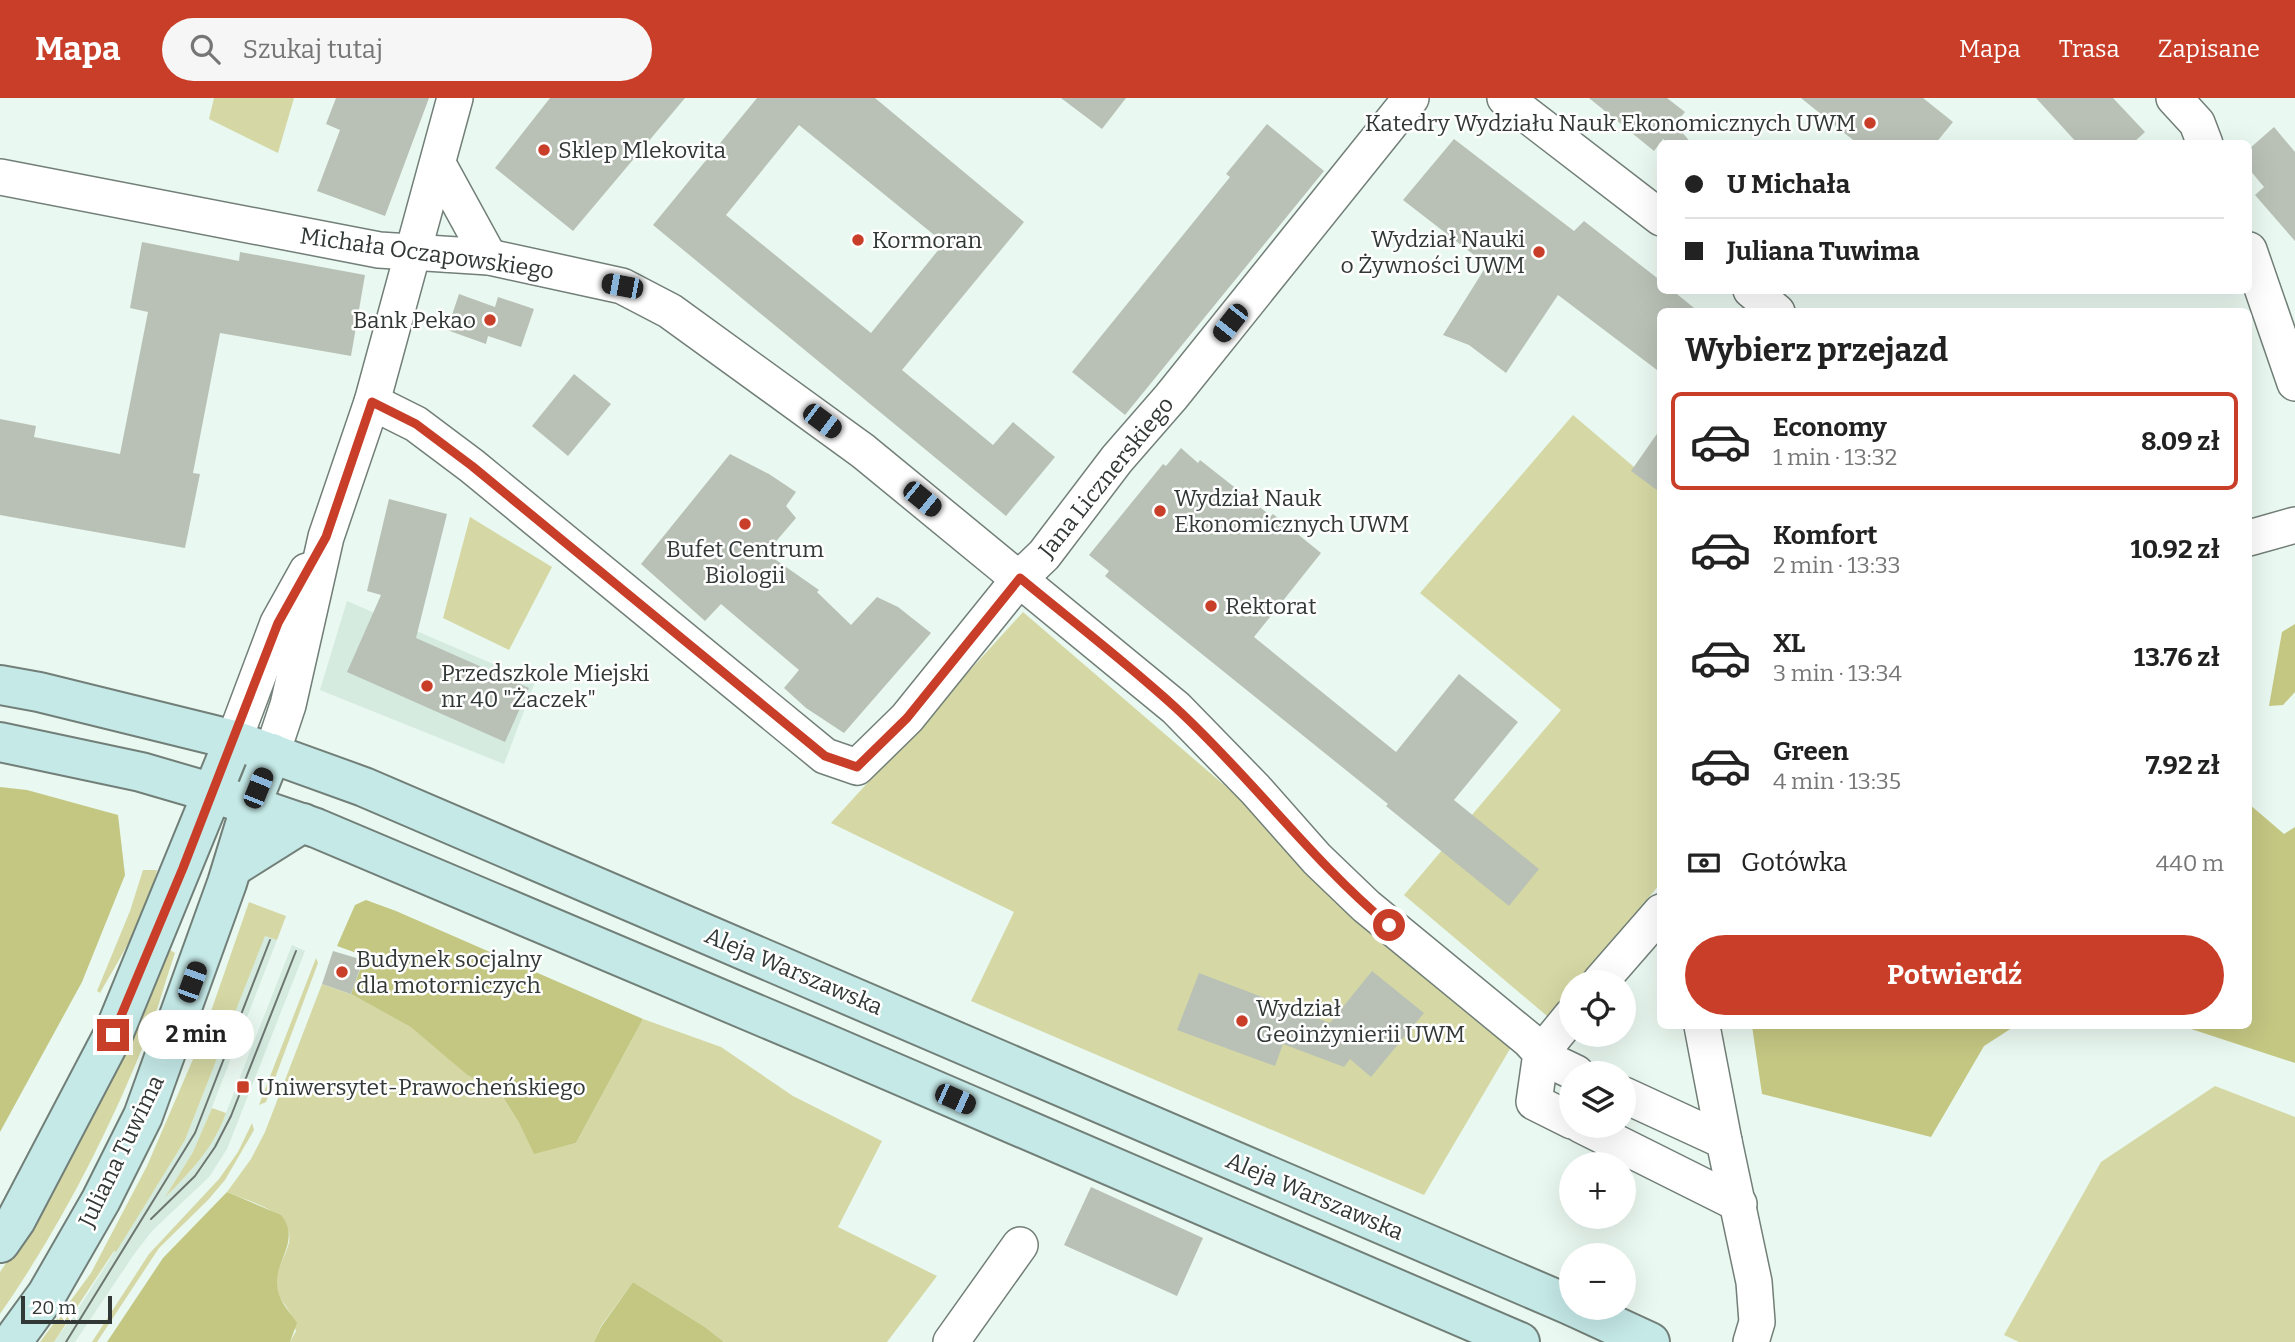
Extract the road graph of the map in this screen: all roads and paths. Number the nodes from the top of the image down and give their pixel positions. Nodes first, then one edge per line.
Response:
1 (455, 98) edge
2 (1411, 98) edge
3 (1505, 98) edge
4 (2174, 98) edge
5 (2203, 140) edge
6 (438, 164) junction
7 (0, 177) edge
8 (1657, 215) edge
9 (411, 253) junction
10 (489, 257) junction
11 (2252, 259) edge
12 (1756, 294) edge
13 (1772, 308) edge
14 (2295, 383) edge
15 (372, 402) junction
16 (2295, 526) edge
17 (326, 537) junction
18 (2252, 537) edge
19 (1020, 578) junction
20 (0, 685) edge
21 (234, 740) junction
22 (0, 743) edge
23 (272, 753) junction
24 (165, 779) junction
25 (213, 793) junction
26 (251, 805) junction
27 (303, 823) junction
28 (188, 854) junction
29 (233, 867) junction
30 (1657, 917) edge
31 (1610, 970) edge
32 (1703, 1029) edge
33 (1559, 1031) edge
34 (1541, 1053) junction
35 (1559, 1065) edge
36 (1636, 1100) edge
37 (1559, 1114) edge
38 (1607, 1138) edge
39 (1724, 1140) junction
40 (1739, 1204) junction
41 (0, 1243) edge
42 (1020, 1245) dead end
43 (1559, 1301) edge
44 (1602, 1320) edge
45 (12, 1342) edge
46 (951, 1342) edge
47 (1520, 1342) edge
48 (1650, 1342) edge
49 (1751, 1342) edge

1 - 6 street
2 - 19 street, Jana Licznerskiego
3 - 8 street
4 - 5 street
6 - 9 street
6 - 10 street
7 - 9 street, Michała Oczapowskiego
9 - 10 street, Michała Oczapowskiego
9 - 15 street
10 - 19 street, Michała Oczapowskiego
11 - 14 street
12 - 13 street
15 - 17 street
15 - 19 street, Jana Licznerskiego
16 - 18 street
17 - 21 street
17 - 23 street
19 - 34 street, Michała Oczapowskiego
20 - 21 main road, Aleja Warszawska
21 - 23 main road, Aleja Warszawska
21 - 25 main road
22 - 24 main road
23 - 26 main road, Juliana Tuwima
23 - 43 main road, Aleja Warszawska
24 - 25 main road
24 - 28 main road
25 - 26 main road
25 - 28 main road
26 - 27 main road
26 - 29 main road, Juliana Tuwima
27 - 29 main road
27 - 47 main road
28 - 41 main road
29 - 45 main road, Juliana Tuwima
30 - 31 street
32 - 39 street
33 - 34 street
34 - 35 street, Michała Oczapowskiego
34 - 37 street
36 - 39 street
38 - 40 street
39 - 40 street
40 - 49 street
42 - 46 street
44 - 48 main road, Aleja Warszawska

